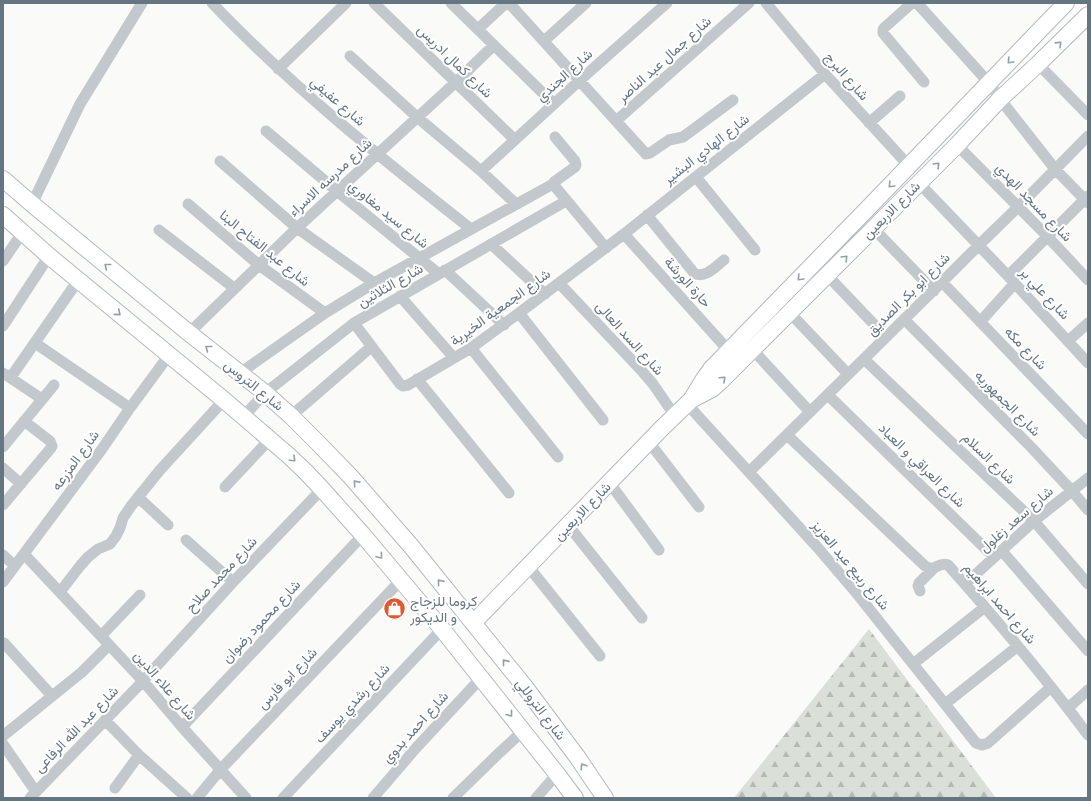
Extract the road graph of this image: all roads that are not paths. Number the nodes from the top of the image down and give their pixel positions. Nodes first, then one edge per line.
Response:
1 (142, 3) edge
2 (212, 3) edge
3 (346, 3) edge
4 (374, 3) edge
5 (451, 3) edge
6 (507, 3) edge
7 (586, 3) edge
8 (667, 3) edge
9 (749, 3) edge
10 (766, 3) edge
11 (912, 3) edge
12 (917, 3) edge
13 (1066, 3) edge
14 (1086, 21) edge
15 (478, 29) junction
16 (544, 41) junction
17 (494, 45) junction
18 (350, 56) dead end
19 (1038, 64) junction
20 (278, 68) junction
21 (825, 74) junction
22 (579, 81) junction
23 (456, 82) junction
24 (924, 82) dead end
25 (989, 83) junction
26 (900, 96) dead end
27 (1000, 99) junction
28 (732, 100) dead end
29 (554, 104) junction
30 (1088, 115) edge
31 (417, 117) junction
32 (616, 121) junction
33 (869, 123) junction
34 (266, 131) dead end
35 (1088, 136) edge
36 (555, 137) dead end
37 (515, 140) junction
38 (957, 145) junction
39 (377, 154) junction
40 (220, 161) dead end
41 (909, 166) junction
42 (1055, 169) junction
43 (481, 171) junction
44 (696, 177) junction
45 (3, 179) edge
46 (919, 183) junction
47 (553, 184) junction
48 (337, 191) junction
49 (1087, 199) edge
50 (566, 201) junction
51 (32, 204) junction
52 (188, 204) dead end
53 (516, 204) junction
54 (1018, 207) junction
55 (3, 215) edge
56 (648, 215) junction
57 (297, 228) junction
58 (873, 228) junction
59 (471, 229) junction
60 (159, 230) dead end
61 (22, 233) junction
62 (624, 234) junction
63 (1048, 237) junction
64 (491, 244) junction
65 (979, 245) junction
66 (606, 248) junction
67 (755, 250) dead end
68 (49, 256) junction
69 (419, 258) junction
70 (724, 260) dead end
71 (3, 262) edge
72 (259, 265) junction
73 (442, 272) junction
74 (828, 276) junction
75 (79, 279) junction
76 (1012, 279) junction
77 (1088, 280) edge
78 (942, 282) junction
79 (374, 283) junction
80 (559, 283) junction
81 (234, 288) junction
82 (934, 291) junction
83 (544, 294) junction
84 (400, 296) junction
85 (325, 313) junction
86 (790, 313) junction
87 (519, 314) junction
88 (904, 319) junction
89 (980, 322) junction
90 (354, 323) junction
91 (1088, 323) edge
92 (504, 325) junction
93 (3, 326) edge
94 (189, 332) junction
95 (886, 337) junction
96 (1068, 341) junction
97 (35, 343) junction
98 (371, 347) junction
99 (471, 348) junction
100 (752, 350) junction
101 (729, 351) junction
102 (169, 355) junction
103 (454, 358) junction
104 (864, 359) junction
105 (1088, 363) edge
106 (240, 373) junction
107 (848, 374) junction
108 (7, 375) edge
109 (412, 382) junction
110 (54, 384) dead end
111 (265, 393) junction
112 (828, 395) junction
113 (42, 399) junction
114 (224, 400) junction
115 (689, 402) junction
116 (130, 408) junction
117 (810, 412) junction
118 (243, 416) junction
119 (291, 416) junction
120 (675, 416) junction
121 (603, 420) dead end
122 (24, 421) junction
123 (1088, 434) edge
124 (787, 435) junction
125 (270, 439) junction
126 (649, 442) junction
127 (3, 447) edge
128 (558, 457) dead end
129 (3, 468) edge
130 (749, 472) junction
131 (1088, 478) edge
132 (609, 482) junction
133 (21, 484) junction
134 (225, 487) dead end
135 (322, 489) junction
136 (1072, 491) junction
137 (509, 493) dead end
138 (138, 497) junction
139 (3, 505) edge
140 (699, 507) dead end
141 (1088, 510) edge
142 (1034, 522) junction
143 (168, 525) dead end
144 (568, 525) junction
145 (363, 535) junction
146 (186, 540) dead end
147 (659, 550) dead end
148 (24, 554) junction
149 (998, 554) junction
150 (3, 555) edge
151 (15, 566) junction
152 (528, 566) junction
153 (934, 568) junction
154 (401, 580) junction
155 (3, 582) edge
156 (233, 582) junction
157 (965, 584) junction
158 (1088, 584) edge
159 (920, 591) dead end
160 (60, 592) junction
161 (140, 595) dead end
162 (985, 607) junction
163 (642, 618) dead end
164 (474, 623) junction
165 (442, 629) junction
166 (101, 636) junction
167 (4, 643) dead end
168 (109, 645) junction
169 (1018, 646) junction
170 (1088, 651) edge
171 (600, 656) dead end
172 (913, 664) junction
173 (481, 678) junction
174 (143, 681) junction
175 (1051, 687) junction
176 (1088, 690) edge
177 (52, 696) junction
178 (945, 704) junction
179 (1068, 708) junction
180 (105, 720) junction
181 (182, 727) junction
182 (523, 732) junction
183 (1088, 735) edge
184 (3, 736) edge
185 (3, 744) edge
186 (139, 755) junction
187 (221, 769) junction
188 (557, 774) junction
189 (115, 788) dead end
190 (33, 795) edge
191 (602, 797) edge
192 (187, 798) edge
193 (197, 798) edge
194 (246, 798) edge
195 (283, 798) edge
196 (373, 798) edge
197 (453, 798) edge
198 (536, 798) edge
199 (575, 798) edge

1 - 51 street
2 - 20 street, شارع عفيفي
3 - 20 street
4 - 23 street, شارع كمال ادريس
5 - 15 street
6 - 15 street
6 - 16 street
7 - 16 street
8 - 22 street, شارع الجندي
9 - 32 street, شارع جمال عبد الناصر
10 - 21 street, شارع البرج
11 - 24 street
12 - 25 street
13 -> 25 street, شارع الاربعين
19 -> 14 street, شارع الاربعين
15 - 17 street
16 - 22 street
17 - 23 street, شارع مدرسه الاسراء
17 - 29 street
18 - 31 street
19 - 27 street, شارع الاربعين
19 - 30 street
20 - 39 street, شارع عفيفي
21 - 33 street, شارع البرج
21 - 44 street, شارع الهادي البشير
22 - 29 street, شارع الجندي
22 - 32 street
23 - 31 street, شارع مدرسه الاسراء
23 - 37 street, شارع كمال ادريس
25 - 27 street
25 - 41 street, شارع الاربعين
26 - 33 street
27 - 38 street, شارع الاربعين
27 - 42 street
28 - 32 street
29 - 37 street, شارع الجندي
31 - 39 street, شارع مدرسه الاسراء
31 - 43 street
33 - 41 street, شارع البرج
34 - 48 street, شارع سيد مغاوري
35 - 42 street, شارع ابو بكر الصديق
36 - 47 street, شارع الثلاثين
37 - 43 street, شارع الجندي
46 -> 38 street, شارع الاربعين
38 - 54 street, شارع مسجد الهدي
39 - 48 street, شارع مدرسه الاسراء
39 - 59 street, شارع عفيفي
40 - 57 street
41 -> 101 street, شارع الاربعين
42 - 49 street
42 - 54 street, شارع ابو بكر الصديق
43 - 53 street
44 - 56 street, شارع الهادي البشير
44 - 67 street
45 - 51 street, شارع التروس
46 - 58 street, شارع الاربعين
46 - 65 street, شارع علي بر
47 - 50 street
47 - 53 street, شارع الثلاثين
48 - 57 street, شارع مدرسه الاسراء
48 - 69 street, شارع سيد مغاوري
49 - 63 street
50 - 64 street, شارع الثلاثين
50 - 66 street
94 -> 51 street, شارع التروس
52 - 72 street, شارع عبد الفتاح البنا
53 - 59 street, شارع الثلاثين
54 - 63 street, شارع مسجد الهدي
54 - 65 street, شارع ابو بكر الصديق
55 - 61 street
56 - 62 street, شارع الهادي البشير
56 - 70 street
57 - 72 street, شارع مدرسه الاسراء
57 - 79 street
74 -> 58 street, شارع الاربعين
58 - 82 street
59 - 69 street, شارع الثلاثين
60 - 81 street
61 - 68 street
61 - 71 street
62 - 66 street, شارع الهادي البشير
62 - 101 street, حارة الورشة
63 - 76 street
63 - 77 street, شارع مسجد الهدي
64 - 73 street, شارع الثلاثين
64 - 83 street
65 - 76 street, شارع علي بر
65 - 78 street, شارع ابو بكر الصديق
66 - 80 street, شارع الجمعية الخيرية
68 - 75 street
68 - 93 street
69 - 73 street, شارع سيد مغاوري
69 - 79 street, شارع الثلاثين
72 - 81 street, شارع مدرسه الاسراء
72 - 85 street, شارع عبد الفتاح البنا
73 - 84 street, شارع الثلاثين
73 - 92 street, شارع سيد مغاوري
74 - 86 street, شارع الاربعين
74 - 95 street
75 - 97 street
75 -> 102 street
76 - 89 street
76 - 96 street, شارع علي بر
78 - 82 street, شارع ابو بكر الصديق
78 - 89 street, شارع مكه
79 - 85 street, شارع الثلاثين
80 - 83 street, شارع الجمعية الخيرية
80 - 120 street, شارع السد العالى
81 - 94 street, شارع مدرسه الاسراء
82 - 88 street, شارع ابو بكر الصديق
83 - 87 street, شارع الجمعية الخيرية
84 - 90 street, شارع الثلاثين
84 - 103 street
85 - 106 street, شارع الثلاثين
86 - 100 street, شارع الاربعين
86 - 107 street
87 - 92 street, شارع الجمعية الخيرية
87 - 121 street
88 - 95 street, شارع ابو بكر الصديق
88 - 136 street, شارع الجمهوريه
89 - 123 street, شارع مكه
90 - 98 street
90 - 111 street, شارع الثلاثين
91 - 96 street
92 - 99 street, شارع الجمعية الخيرية
106 -> 94 street, شارع التروس
95 - 104 street, شارع ابو بكر الصديق
96 - 105 street, شارع علي بر
97 - 108 street
97 - 116 street
98 - 109 street
98 - 119 street
99 - 103 street, شارع الجمعية الخيرية
99 - 128 street
115 -> 100 street, شارع الاربعين
100 - 117 street
101 - 115 street, شارع الاربعين
102 - 114 street
102 - 116 street, شارع المزرعه
103 - 109 street, شارع الجمعية الخيرية
104 - 107 street, شارع ابو بكر الصديق
104 - 142 street, شارع السلام
106 - 111 street, شارع التروس
107 - 112 street, شارع ابو بكر الصديق
108 - 113 street
109 - 137 street
110 - 113 street
111 - 118 street, شارع الثلاثين
111 - 119 street, شارع التروس
112 - 117 street, شارع ابو بكر الصديق
112 - 149 street, شارع العراقي و العباد
113 - 122 street
114 - 118 street
114 - 138 street
115 - 120 street, شارع الاربعين
115 - 130 street, شارع ربيع عبد العزيز
116 - 148 street, شارع المزرعه
117 - 124 street, شارع ابو بكر الصديق
118 - 125 street
164 -> 119 street, شارع التروس
120 - 126 street, شارع الاربعين
122 - 127 street
122 - 133 street
124 - 130 street, شارع ابو بكر الصديق
124 - 153 street, شارع احمد ابراهيم
125 - 134 street
125 -> 135 street
126 - 132 street, شارع الاربعين
126 - 140 street
129 - 133 street
130 - 172 street, شارع ربيع عبد العزيز
131 - 136 street, شارع سعد زغلول
132 - 144 street, شارع الاربعين
132 - 147 street
133 - 139 street
135 - 145 street
135 - 156 street, شارع محمد صلاح
136 - 141 street, شارع الجمهوريه
136 - 142 street, شارع سعد زغلول
138 - 143 street
138 - 160 street
142 - 149 street, شارع سعد زغلول
142 - 158 street, شارع السلام
144 - 152 street, شارع الاربعين
144 - 163 street
145 -> 154 street
145 - 181 street, شارع محمود رضوان
146 - 156 street
148 - 151 street, شارع المزرعه
148 - 160 street, شارع علاء الدين
149 - 157 street, شارع سعد زغلول
149 - 170 street, شارع العراقي و العباد
150 - 151 street
151 - 155 street, شارع المزرعه
152 - 164 street, شارع الاربعين
152 - 171 street
153 - 157 street, شارع احمد ابراهيم
153 - 159 street
154 - 165 street
154 - 187 street, شارع ابو فارس
156 - 174 street, شارع محمد صلاح
157 - 162 street, شارع احمد ابراهيم
160 - 166 street, شارع علاء الدين
161 - 166 street
162 - 169 street, شارع احمد ابراهيم
162 - 172 street
191 -> 164 street, شارع التروللي
165 - 173 street, شارع التروللي
165 - 195 street, شارع رشدي يوسف
166 - 168 street, شارع علاء الدين
167 - 177 street
168 - 174 street, شارع علاء الدين
168 - 177 street
169 - 175 street, شارع احمد ابراهيم
169 - 178 street
172 - 178 street, شارع ربيع عبد العزيز
173 -> 182 street, شارع التروللي
173 - 196 street, شارع احمد بدوي
174 - 180 street, شارع عبد الله الرفاعى
174 - 181 street, شارع علاء الدين
175 - 178 street, شارع ربيع عبد العزيز
175 - 179 street, شارع احمد ابراهيم
176 - 179 street
177 - 184 street
179 - 183 street, شارع احمد ابراهيم
180 - 186 street
180 - 190 street, شارع عبد الله الرفاعى
181 - 187 street, شارع علاء الدين
182 - 188 street, شارع التروللي
182 - 197 street
185 - 190 street
186 - 189 street
186 - 192 street
187 - 193 street, شارع ابو فارس
187 - 194 street, شارع علاء الدين
188 - 198 street
188 - 199 street, شارع التروللي

